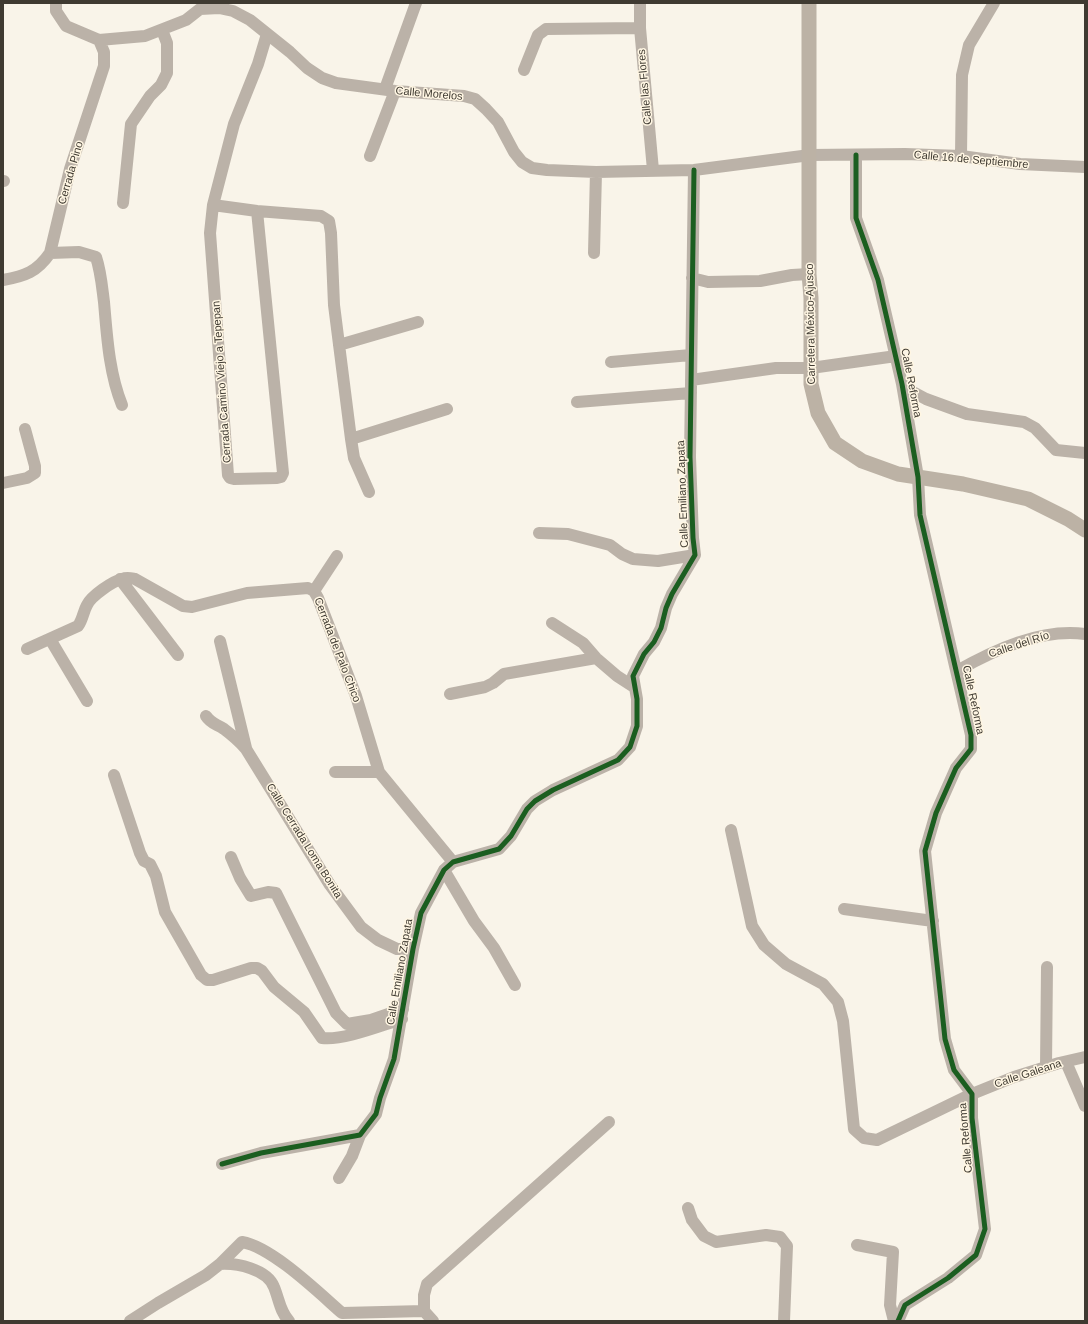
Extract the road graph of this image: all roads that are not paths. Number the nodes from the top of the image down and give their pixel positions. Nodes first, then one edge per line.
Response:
1 (56, 3) edge
2 (416, 3) edge
3 (640, 3) edge
4 (809, 3) edge
5 (992, 4) edge
6 (234, 7) edge
7 (193, 9) edge
8 (640, 28) junction
9 (162, 30) junction
10 (267, 34) junction
11 (99, 40) junction
12 (524, 70) dead end
13 (390, 90) junction
14 (810, 155) junction
15 (856, 155) junction
16 (370, 156) dead end
17 (961, 156) junction
18 (1085, 167) edge
19 (653, 170) junction
20 (694, 170) junction
21 (596, 172) junction
22 (123, 203) dead end
23 (212, 205) junction
24 (257, 211) junction
25 (50, 253) junction
26 (594, 253) dead end
27 (809, 274) junction
28 (692, 278) junction
29 (3, 280) edge
30 (418, 322) dead end
31 (339, 345) junction
32 (691, 355) junction
33 (896, 356) junction
34 (611, 362) dead end
35 (811, 368) junction
36 (691, 380) junction
37 (902, 384) junction
38 (691, 393) junction
39 (577, 402) dead end
40 (122, 405) dead end
41 (447, 409) dead end
42 (25, 429) dead end
43 (351, 440) junction
44 (1085, 453) edge
45 (918, 477) junction
46 (3, 483) edge
47 (369, 492) dead end
48 (1085, 530) edge
49 (540, 533) dead end
50 (695, 555) junction
51 (337, 556) dead end
52 (120, 579) junction
53 (314, 591) junction
54 (552, 623) dead end
55 (1085, 634) edge
56 (50, 639) junction
57 (220, 641) dead end
58 (27, 649) dead end
59 (178, 655) dead end
60 (596, 658) junction
61 (957, 671) junction
62 (634, 686) junction
63 (450, 694) dead end
64 (87, 700) dead end
65 (206, 716) dead end
66 (246, 749) junction
67 (335, 772) dead end
68 (379, 772) junction
69 (114, 775) dead end
70 (731, 830) dead end
71 (231, 857) dead end
72 (453, 862) junction
73 (444, 870) junction
74 (844, 909) dead end
75 (933, 921) junction
76 (413, 949) junction
77 (1047, 967) dead end
78 (515, 985) dead end
79 (402, 1014) junction
80 (1085, 1057) edge
81 (1066, 1062) junction
82 (1046, 1066) junction
83 (972, 1094) junction
84 (1085, 1106) edge
85 (609, 1122) dead end
86 (360, 1135) junction
87 (222, 1164) dead end
88 (339, 1178) dead end
89 (688, 1208) dead end
90 (857, 1245) dead end
91 (220, 1264) junction
92 (424, 1311) junction
93 (130, 1321) edge
94 (289, 1321) edge
95 (433, 1321) edge
96 (784, 1321) edge
97 (894, 1321) edge
98 (898, 1321) edge

1 - 11 street
2 - 13 street
3 - 8 street, Calle las Flores
4 - 14 main road, Carretera México-Ajusco
5 - 17 street
6 - 7 street
6 - 10 street, Calle Morelos
7 - 9 street
8 - 12 street
8 - 19 street, Calle las Flores
9 - 11 street
9 - 22 street
10 - 13 street, Calle Morelos
10 - 23 street
11 - 25 street, Cerrada Pino
13 - 16 street
13 - 21 street, Calle Morelos
14 - 15 street, Calle 16 de Septiembre
14 - 20 street, Calle Morelos
14 - 27 main road, Carretera México-Ajusco
15 - 17 street, Calle 16 de Septiembre
15 - 33 street, Calle Reforma
17 - 18 street, Calle 16 de Septiembre
19 - 20 street, Calle Morelos
19 - 21 street, Calle Morelos
20 - 28 street, Calle Emiliano Zapata
21 - 26 street
23 - 24 street
23 - 24 street, Cerrada Camino Viejo a Tepepan
24 - 31 street
25 - 29 street
25 - 40 street
27 - 28 street
27 - 35 main road, Carretera México-Ajusco
28 - 32 street, Calle Emiliano Zapata
30 - 31 street
31 - 43 street
32 - 34 street
32 - 36 street, Calle Emiliano Zapata
33 - 35 street
33 - 37 street, Calle Reforma
35 - 36 street
35 - 45 main road, Carretera México-Ajusco
36 - 38 street, Calle Emiliano Zapata
37 - 44 street
37 - 45 street, Calle Reforma
38 - 39 street
38 - 50 street, Calle Emiliano Zapata
41 - 43 street
42 - 46 street
43 - 47 street
45 - 48 main road, Carretera México-Ajusco
45 - 61 street, Calle Reforma
49 - 50 street
50 - 62 street, Calle Emiliano Zapata
51 - 53 street
52 - 53 street, Cerrada de Palo Chico
52 - 56 street
52 - 59 street
53 - 68 street, Cerrada de Palo Chico
54 - 60 street
55 - 61 street, Calle del Río
56 - 58 street
56 - 64 street
57 - 66 street
60 - 62 street
60 - 63 street
61 - 75 street, Calle Reforma
62 - 72 street, Calle Emiliano Zapata
65 - 66 street, Calle Cerrada Loma Bonita
66 - 76 street, Calle Cerrada Loma Bonita
67 - 68 street
68 - 72 street, Cerrada de Palo Chico
69 - 79 street
70 - 83 street, Calle Galeana
71 - 79 street
72 - 73 street, Calle Emiliano Zapata
73 - 76 street, Calle Emiliano Zapata
73 - 78 street
74 - 75 street
75 - 83 street, Calle Reforma
76 - 79 street, Calle Emiliano Zapata
77 - 82 street
79 - 86 street, Calle Emiliano Zapata
80 - 81 street, Calle Galeana
81 - 82 street, Calle Galeana
81 - 84 street
82 - 83 street, Calle Galeana
83 - 98 street, Calle Reforma
85 - 92 street
86 - 87 street
86 - 88 street, Calle Emiliano Zapata
89 - 96 street
90 - 97 street
91 - 92 street
91 - 93 street
91 - 94 street
92 - 95 street

